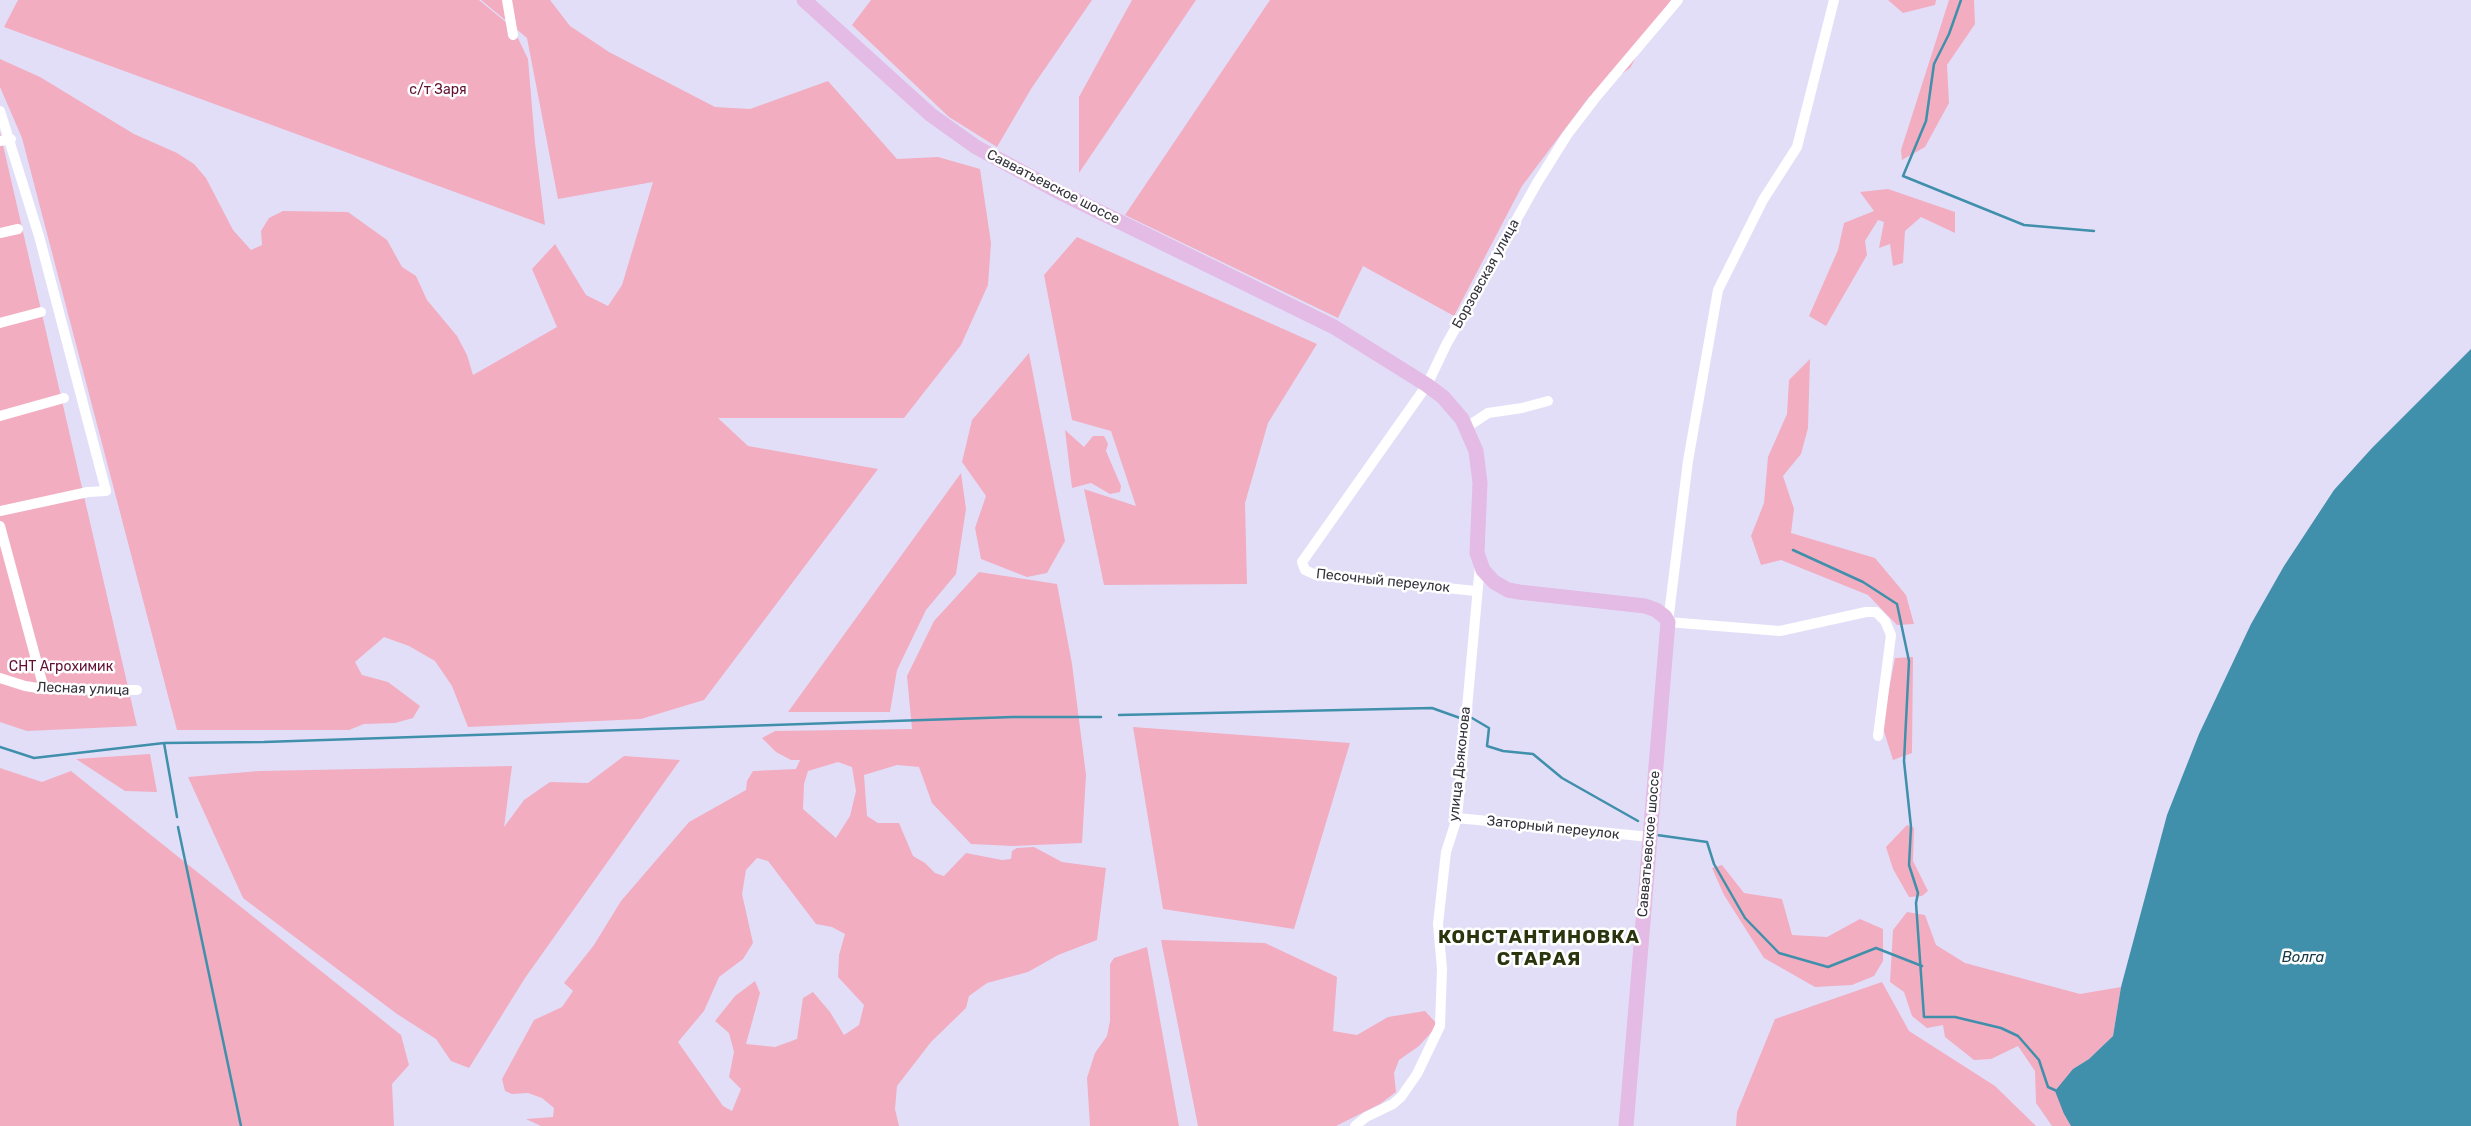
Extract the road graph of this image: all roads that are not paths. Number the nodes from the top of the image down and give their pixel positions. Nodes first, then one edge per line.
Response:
1 (507, 0) edge
2 (804, 0) edge
3 (1678, 0) edge
4 (1834, 0) edge
5 (513, 35) dead end
6 (0, 111) edge
7 (5, 140) edge
8 (18, 229) dead end
9 (0, 232) edge
10 (41, 312) dead end
11 (0, 323) edge
12 (1427, 385) junction
13 (64, 398) dead end
14 (1548, 401) dead end
15 (0, 416) edge
16 (1467, 427) junction
17 (0, 510) edge
18 (0, 526) edge
19 (1304, 557) joint
20 (1480, 565) junction
21 (1476, 591) junction
22 (1668, 622) junction
23 (0, 678) edge
24 (44, 689) junction
25 (137, 690) dead end
26 (1878, 736) dead end
27 (1457, 818) junction
28 (1650, 837) junction
29 (1355, 1126) edge
30 (1626, 1126) edge

1 - 5 street
2 - 12 main road, Савватьевское шоссе
3 - 12 street, Борзовская улица
4 - 22 street
6 - 7 street
7 - 17 street
8 - 9 street
10 - 11 street
12 - 16 main road, улица Дьяконова
12 - 19 street, Борзовская улица
13 - 15 street
14 - 16 street
16 - 20 main road, улица Дьяконова
18 - 24 street
19 - 21 street, Песочный переулок
20 - 21 street, улица Дьяконова
20 - 22 main road
21 - 27 street, улица Дьяконова
22 - 26 street
22 - 28 main road, Савватьевское шоссе
23 - 24 street, Лесная улица
24 - 25 street, Лесная улица
27 - 28 street, Заторный переулок
27 - 29 street, улица Дьяконова
28 - 30 main road, Савватьевское шоссе

